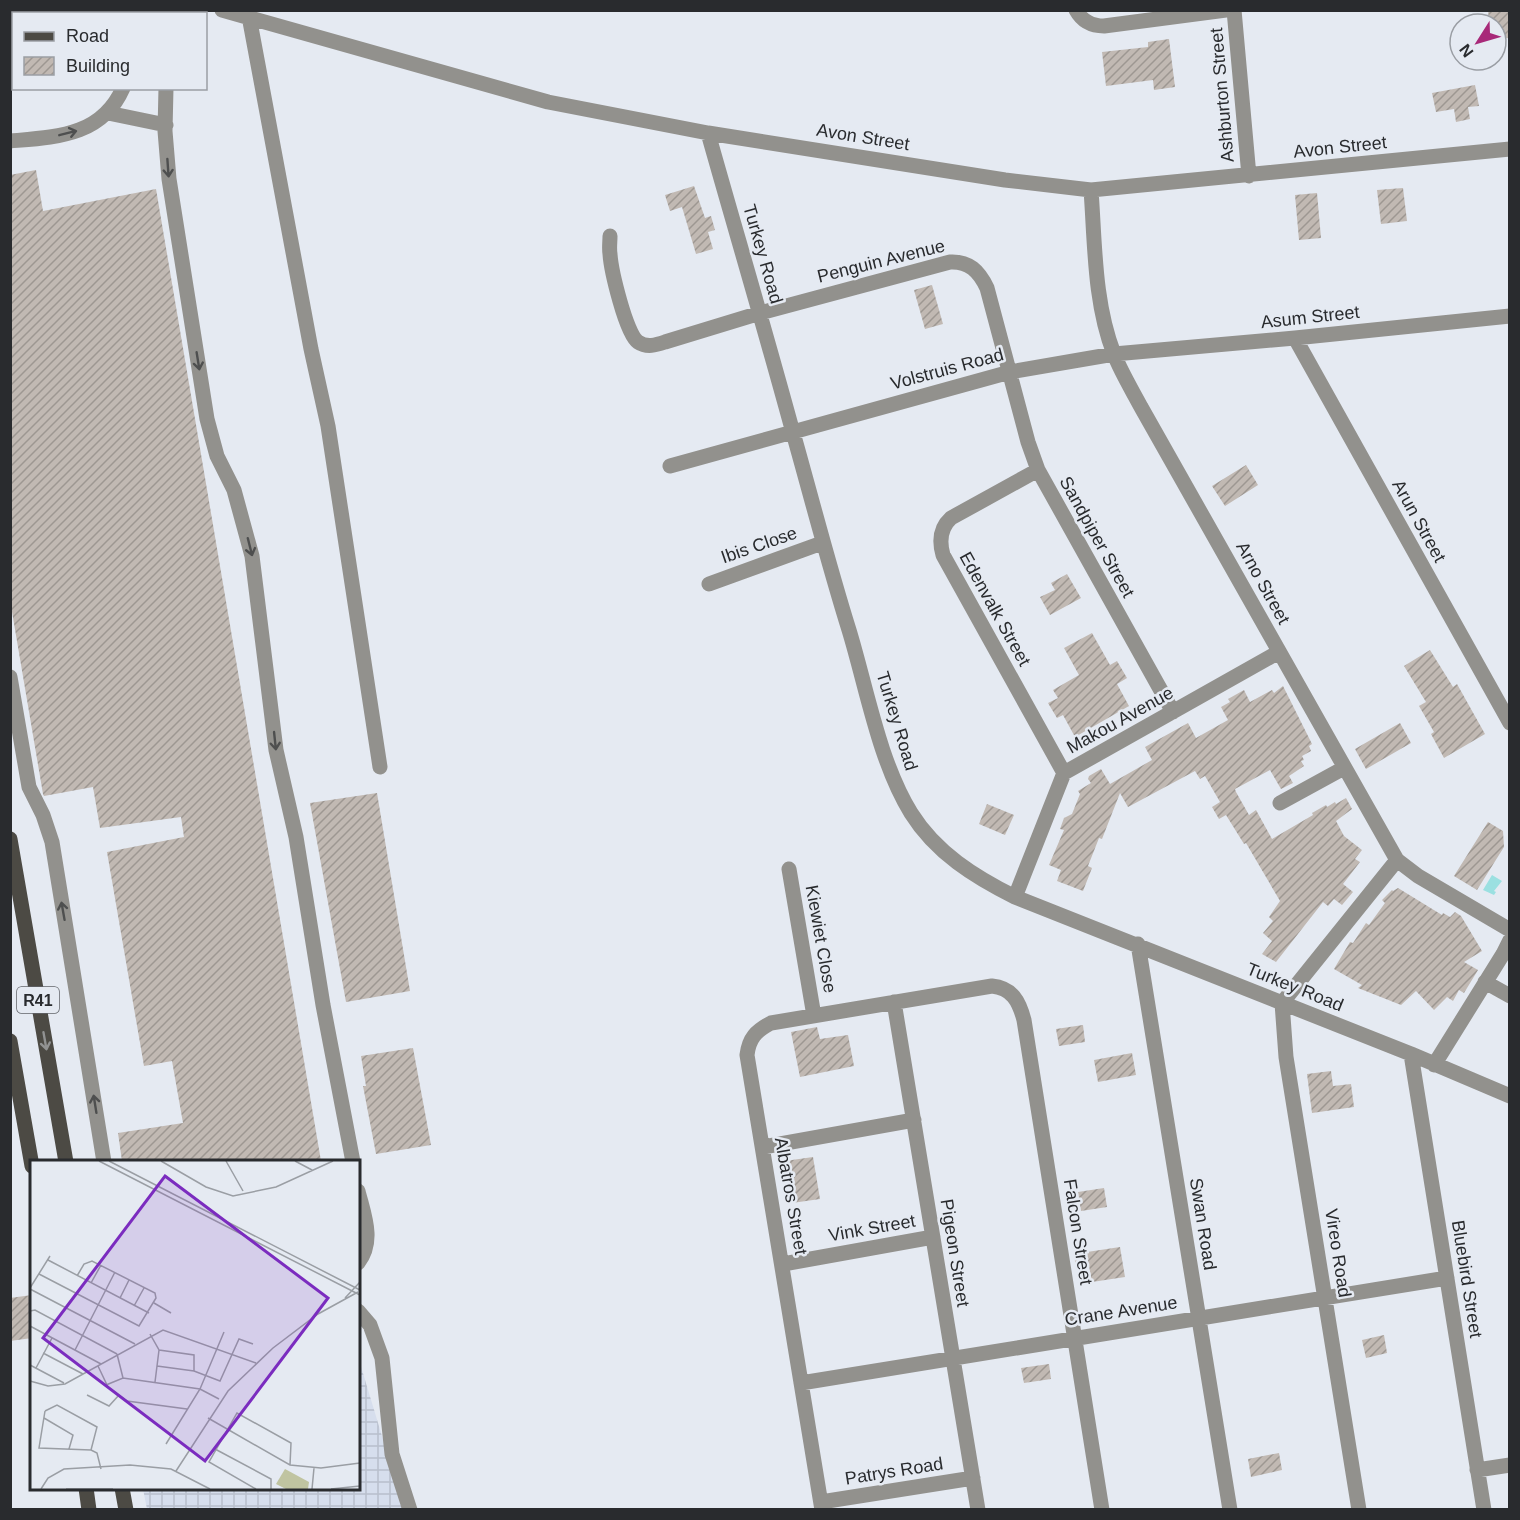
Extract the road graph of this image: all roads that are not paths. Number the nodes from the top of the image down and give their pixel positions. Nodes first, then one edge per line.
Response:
1 (222, 10) edge
2 (1226, 10) edge
3 (1234, 10) edge
4 (249, 15) edge
5 (1080, 15) edge
6 (122, 90) edge
7 (166, 90) edge
8 (108, 113) junction
9 (166, 125) junction
10 (708, 133) junction
11 (10, 141) edge
12 (1509, 149) edge
13 (1249, 176) junction
14 (1091, 190) junction
15 (610, 236) dead end
16 (760, 313) junction
17 (1509, 316) edge
18 (1295, 338) junction
19 (1114, 354) junction
20 (1010, 372) junction
21 (793, 432) junction
22 (670, 466) dead end
23 (1038, 470) junction
24 (822, 543) junction
25 (709, 584) dead end
26 (1279, 652) junction
27 (10, 677) edge
28 (1173, 712) junction
29 (1509, 723) edge
30 (380, 767) dead end
31 (1344, 768) junction
32 (1064, 773) junction
33 (1280, 803) dead end
34 (10, 839) edge
35 (1397, 860) junction
36 (789, 869) dead end
37 (1015, 897) junction
38 (1509, 930) edge
39 (1509, 940) edge
40 (1138, 944) junction
41 (1485, 982) junction
42 (1509, 996) edge
43 (894, 1002) junction
44 (1282, 1003) junction
45 (814, 1016) junction
46 (10, 1041) edge
47 (1412, 1054) junction
48 (1434, 1065) junction
49 (1509, 1096) edge
50 (914, 1120) junction
51 (763, 1147) junction
52 (31, 1160) edge
53 (66, 1160) edge
54 (104, 1160) edge
55 (353, 1160) edge
56 (360, 1199) edge
57 (933, 1237) junction
58 (360, 1259) edge
59 (783, 1264) junction
60 (1447, 1278) junction
61 (1326, 1298) junction
62 (360, 1313) edge
63 (1199, 1318) junction
64 (1075, 1338) junction
65 (953, 1358) junction
66 (801, 1383) junction
67 (1509, 1465) edge
68 (1477, 1470) junction
69 (972, 1478) junction
70 (86, 1490) edge
71 (122, 1490) edge
72 (821, 1506) edge
73 (89, 1509) edge
74 (126, 1509) edge
75 (410, 1509) edge
76 (978, 1509) edge
77 (1102, 1509) edge
78 (1230, 1509) edge
79 (1359, 1509) edge
80 (1484, 1509) edge

1 - 4 street, Avon Street
2 - 5 street
3 - 13 street, Ashburton Street
4 - 10 street, Avon Street
4 - 30 street
6 - 8 street
7 - 9 street
8 - 9 street
11 -> 8 street
9 -> 55 street
10 - 14 street, Avon Street
10 - 16 street, Turkey Road
12 - 13 street, Avon Street
13 - 14 street, Avon Street
14 - 19 street, Arno Street
15 - 16 street, Penguin Avenue
16 - 20 street, Penguin Avenue
16 - 21 street, Turkey Road
17 - 18 street, Asum Street
18 - 19 street, Asum Street
18 - 29 street, Arun Street
19 - 20 street, Volstruis Road
19 - 26 street, Arno Street
20 - 21 street, Volstruis Road
20 - 23 street, Sandpiper Street
21 - 22 street, Volstruis Road
21 - 24 street, Turkey Road
23 - 28 street, Sandpiper Street
23 - 32 street, Edenvalk Street
24 - 25 street, Ibis Close
24 - 37 street, Turkey Road
26 - 28 street, Makou Avenue
26 - 31 street, Arno Street
54 -> 27 street
28 - 32 street, Makou Avenue
31 - 33 street
31 - 35 street, Arno Street
32 - 37 street, Makou Avenue
34 -> 53 main road, R41
35 - 38 street, Arno Street
35 - 44 street
36 - 45 street, Kiewiet Close
37 - 40 street, Turkey Road
39 - 41 street
40 - 44 street, Turkey Road
40 - 63 street, Swan Road
41 - 42 street
41 - 48 street
43 - 45 street, Albatros Street
43 - 50 street, Pigeon Street
43 - 64 street, Falcon Street
44 - 47 street, Turkey Road
44 - 61 street, Vireo Road
45 - 51 street, Albatros Street
46 - 52 main road
47 - 48 street, Turkey Road
47 - 60 street, Bluebird Street
48 - 49 street, Turkey Road
50 - 51 street
50 - 57 street, Pigeon Street
51 - 59 street, Albatros Street
56 - 58 street
57 - 59 street, Vink Street
57 - 65 street, Pigeon Street
59 - 66 street, Albatros Street
60 - 61 street, Crane Avenue
60 - 68 street, Bluebird Street
61 - 63 street, Crane Avenue
61 - 79 street, Vireo Road
62 - 75 street
63 - 64 street, Crane Avenue
63 - 78 street, Swan Road
64 - 65 street, Crane Avenue
64 - 77 street, Falcon Street
65 - 66 street, Crane Avenue
65 - 69 street, Pigeon Street
66 - 72 street, Albatros Street
67 - 68 street
68 - 80 street, Bluebird Street
69 - 72 street, Patrys Road
69 - 76 street, Pigeon Street
70 - 73 main road
71 - 74 main road

